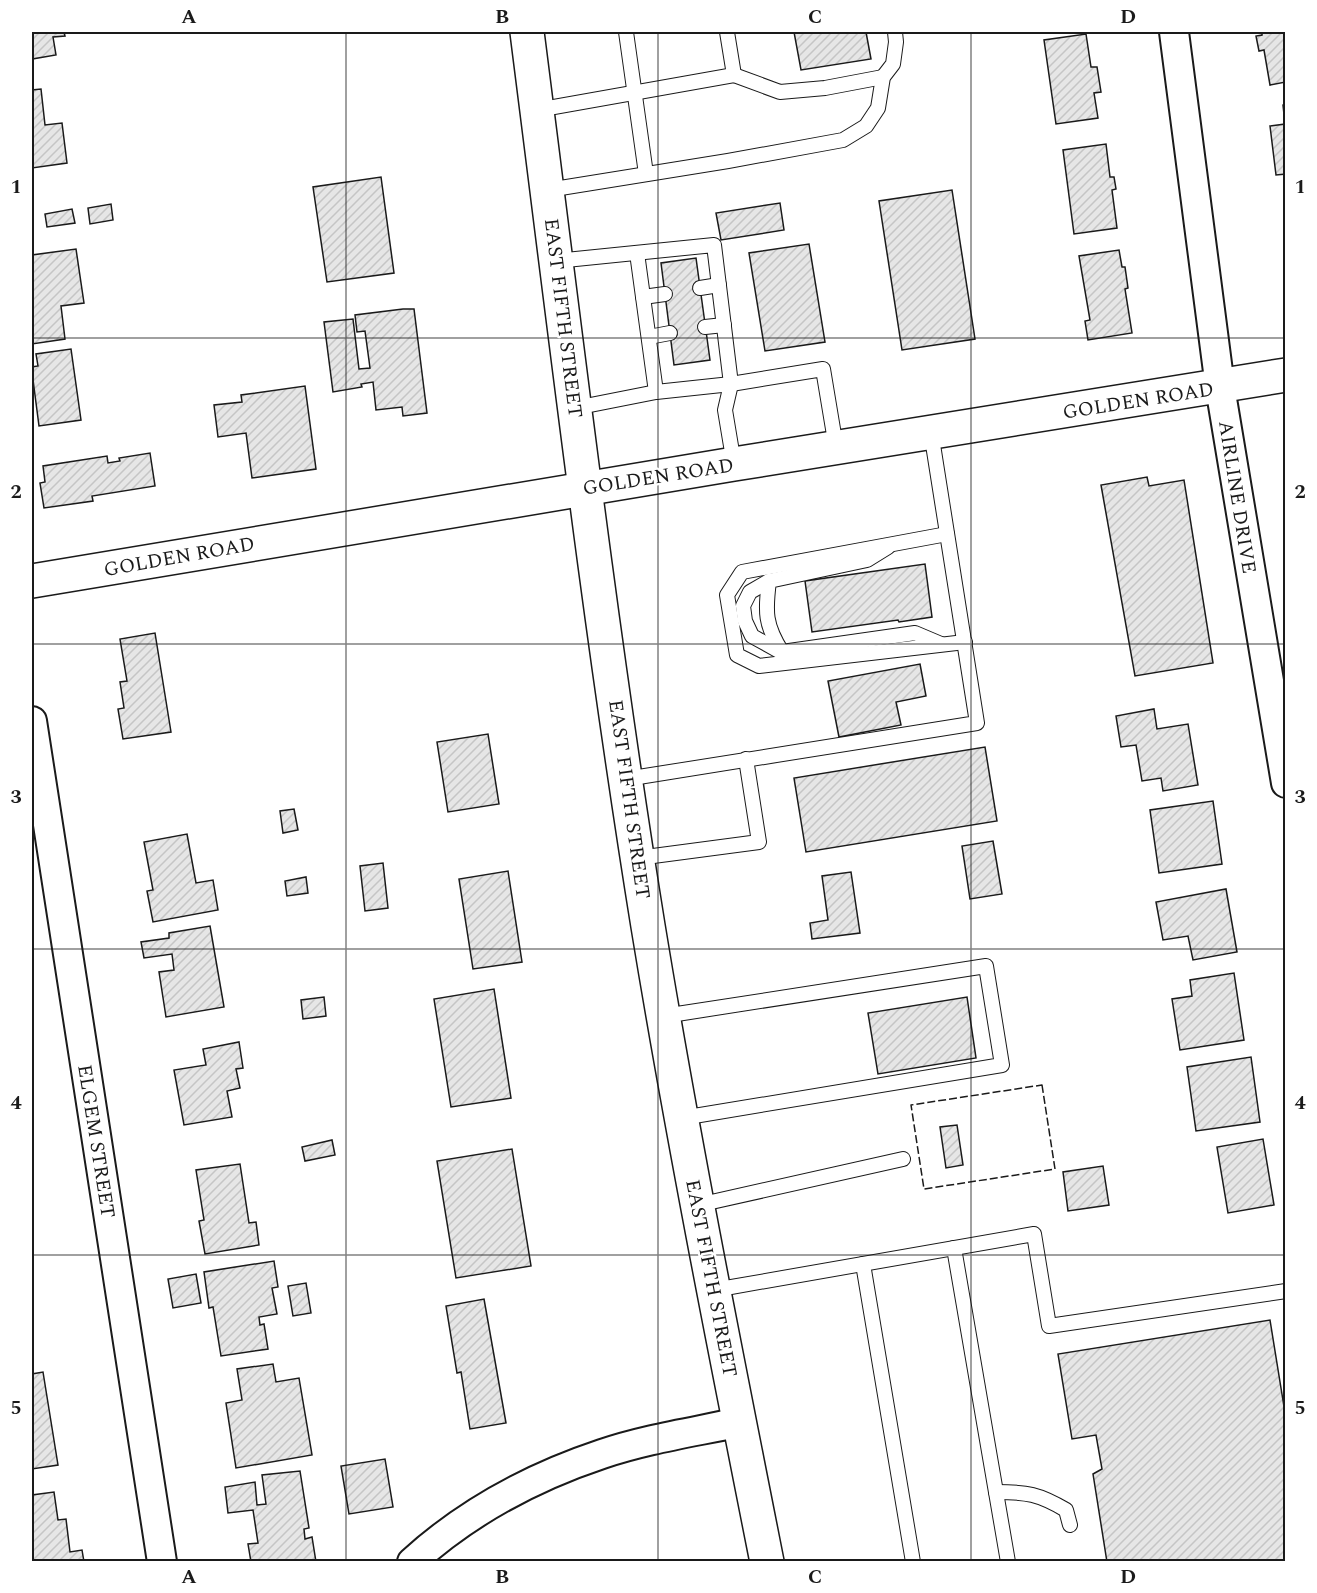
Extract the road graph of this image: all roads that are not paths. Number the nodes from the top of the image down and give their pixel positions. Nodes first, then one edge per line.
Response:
1 (527, 32) edge
2 (626, 32) edge
3 (727, 32) edge
4 (895, 32) edge
5 (1174, 32) edge
6 (734, 75) junction
7 (883, 77) junction
8 (634, 93) junction
9 (537, 110) junction
10 (646, 174) junction
11 (548, 190) junction
12 (637, 253) junction
13 (556, 261) junction
14 (719, 285) junction
15 (700, 288) dead end
16 (665, 294) dead end
17 (643, 297) junction
18 (723, 325) junction
19 (705, 327) dead end
20 (670, 333) dead end
21 (649, 337) junction
22 (1286, 375) edge
23 (731, 384) junction
24 (1220, 387) junction
25 (656, 392) junction
26 (575, 408) junction
27 (931, 432) junction
28 (836, 447) junction
29 (734, 464) junction
30 (585, 488) junction
31 (946, 534) junction
32 (895, 543) junction
33 (32, 581) edge
34 (769, 581) junction
35 (965, 642) junction
36 (943, 644) junction
37 (782, 652) junction
38 (32, 721) edge
39 (746, 759) junction
40 (626, 779) junction
41 (1286, 783) edge
42 (638, 858) junction
43 (664, 1016) junction
44 (682, 1118) junction
45 (903, 1159) dead end
46 (698, 1205) junction
47 (954, 1248) junction
48 (863, 1264) junction
49 (714, 1290) junction
50 (1286, 1291) edge
51 (740, 1422) junction
52 (996, 1492) junction
53 (1070, 1525) dead end
54 (162, 1562) edge
55 (412, 1562) edge
56 (767, 1562) edge
57 (913, 1562) edge
58 (1008, 1562) edge

1 - 9 main road, EAST FIFTH STREET
2 - 8 lane
3 - 6 lane
4 - 7 lane
5 - 24 street, AIRLINE DRIVE
6 - 7 lane
6 - 8 lane
7 - 10 lane
8 - 9 lane
8 - 10 lane
9 - 11 main road, EAST FIFTH STREET
10 - 11 lane
11 - 13 main road, EAST FIFTH STREET
12 - 13 lane
12 - 14 lane
12 - 17 lane
13 - 26 main road, EAST FIFTH STREET
14 - 15 lane
14 - 18 lane
16 - 17 lane
17 - 21 lane
18 - 19 lane
18 - 23 lane
20 - 21 lane
21 - 25 lane
22 - 24 main road, GOLDEN ROAD
23 - 25 lane
23 - 28 lane
23 - 29 lane
24 - 27 main road, GOLDEN ROAD
24 - 41 street, AIRLINE DRIVE
25 - 26 lane
26 - 30 main road, EAST FIFTH STREET
27 - 28 main road, GOLDEN ROAD
27 - 31 lane
28 - 29 main road, GOLDEN ROAD
29 - 30 main road, GOLDEN ROAD
30 - 33 main road, GOLDEN ROAD
30 - 40 main road, EAST FIFTH STREET
31 - 32 lane
31 - 35 lane
32 - 34 lane
32 - 36 lane
34 - 37 lane
34 - 37 lane
35 - 36 lane
35 - 39 lane
36 - 37 lane
38 - 54 street, ELGEM STREET
39 - 40 lane
39 - 42 lane
40 - 42 main road, EAST FIFTH STREET
42 - 43 main road, EAST FIFTH STREET
43 - 44 main road, EAST FIFTH STREET
43 - 44 lane
44 - 46 main road, EAST FIFTH STREET
45 - 46 lane
46 - 49 main road, EAST FIFTH STREET
47 - 48 lane
47 - 50 lane
47 - 52 lane
48 - 49 lane
48 - 57 lane
49 - 51 main road, EAST FIFTH STREET
51 - 55 street
51 - 56 main road, EAST FIFTH STREET
52 - 53 lane
52 - 58 lane

